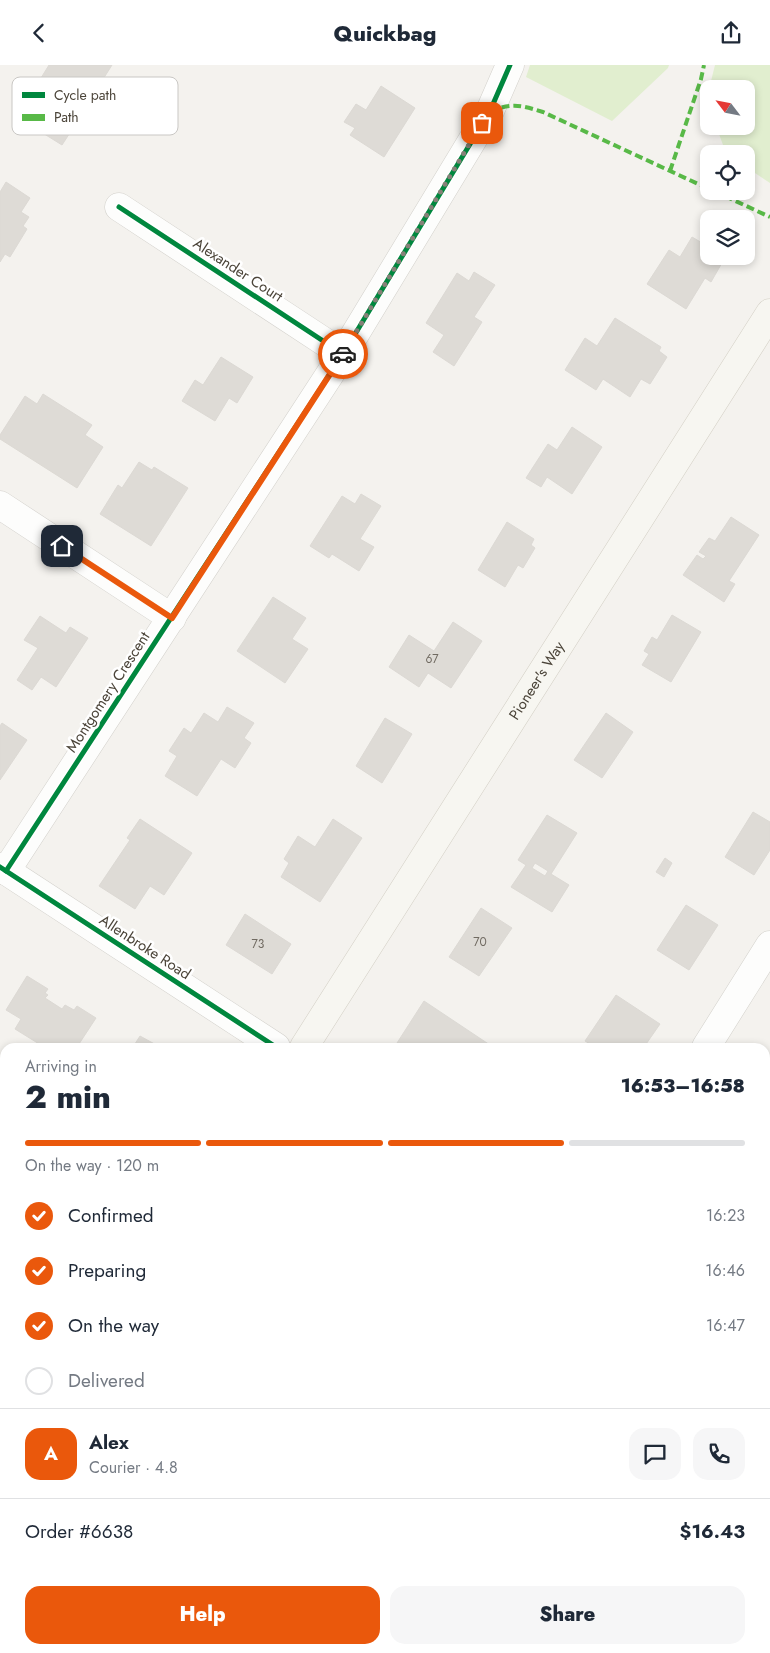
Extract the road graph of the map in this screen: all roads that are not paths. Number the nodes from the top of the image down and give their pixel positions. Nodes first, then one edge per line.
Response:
1 (510, 65) edge
2 (119, 207) dead end
3 (770, 313) edge
4 (343, 354) junction
5 (0, 505) edge
6 (172, 618) junction
7 (3, 869) edge
8 (770, 945) edge
9 (270, 1043) edge
10 (307, 1043) edge
11 (709, 1043) edge

1 - 4 street, Montgomery Crescent
2 - 4 street, Alexander Court
3 - 10 main road, Pioneer's Way
4 - 6 street, Montgomery Crescent
5 - 6 street
6 - 7 street, Montgomery Crescent
7 - 9 street, Allenbroke Road
8 - 11 street

